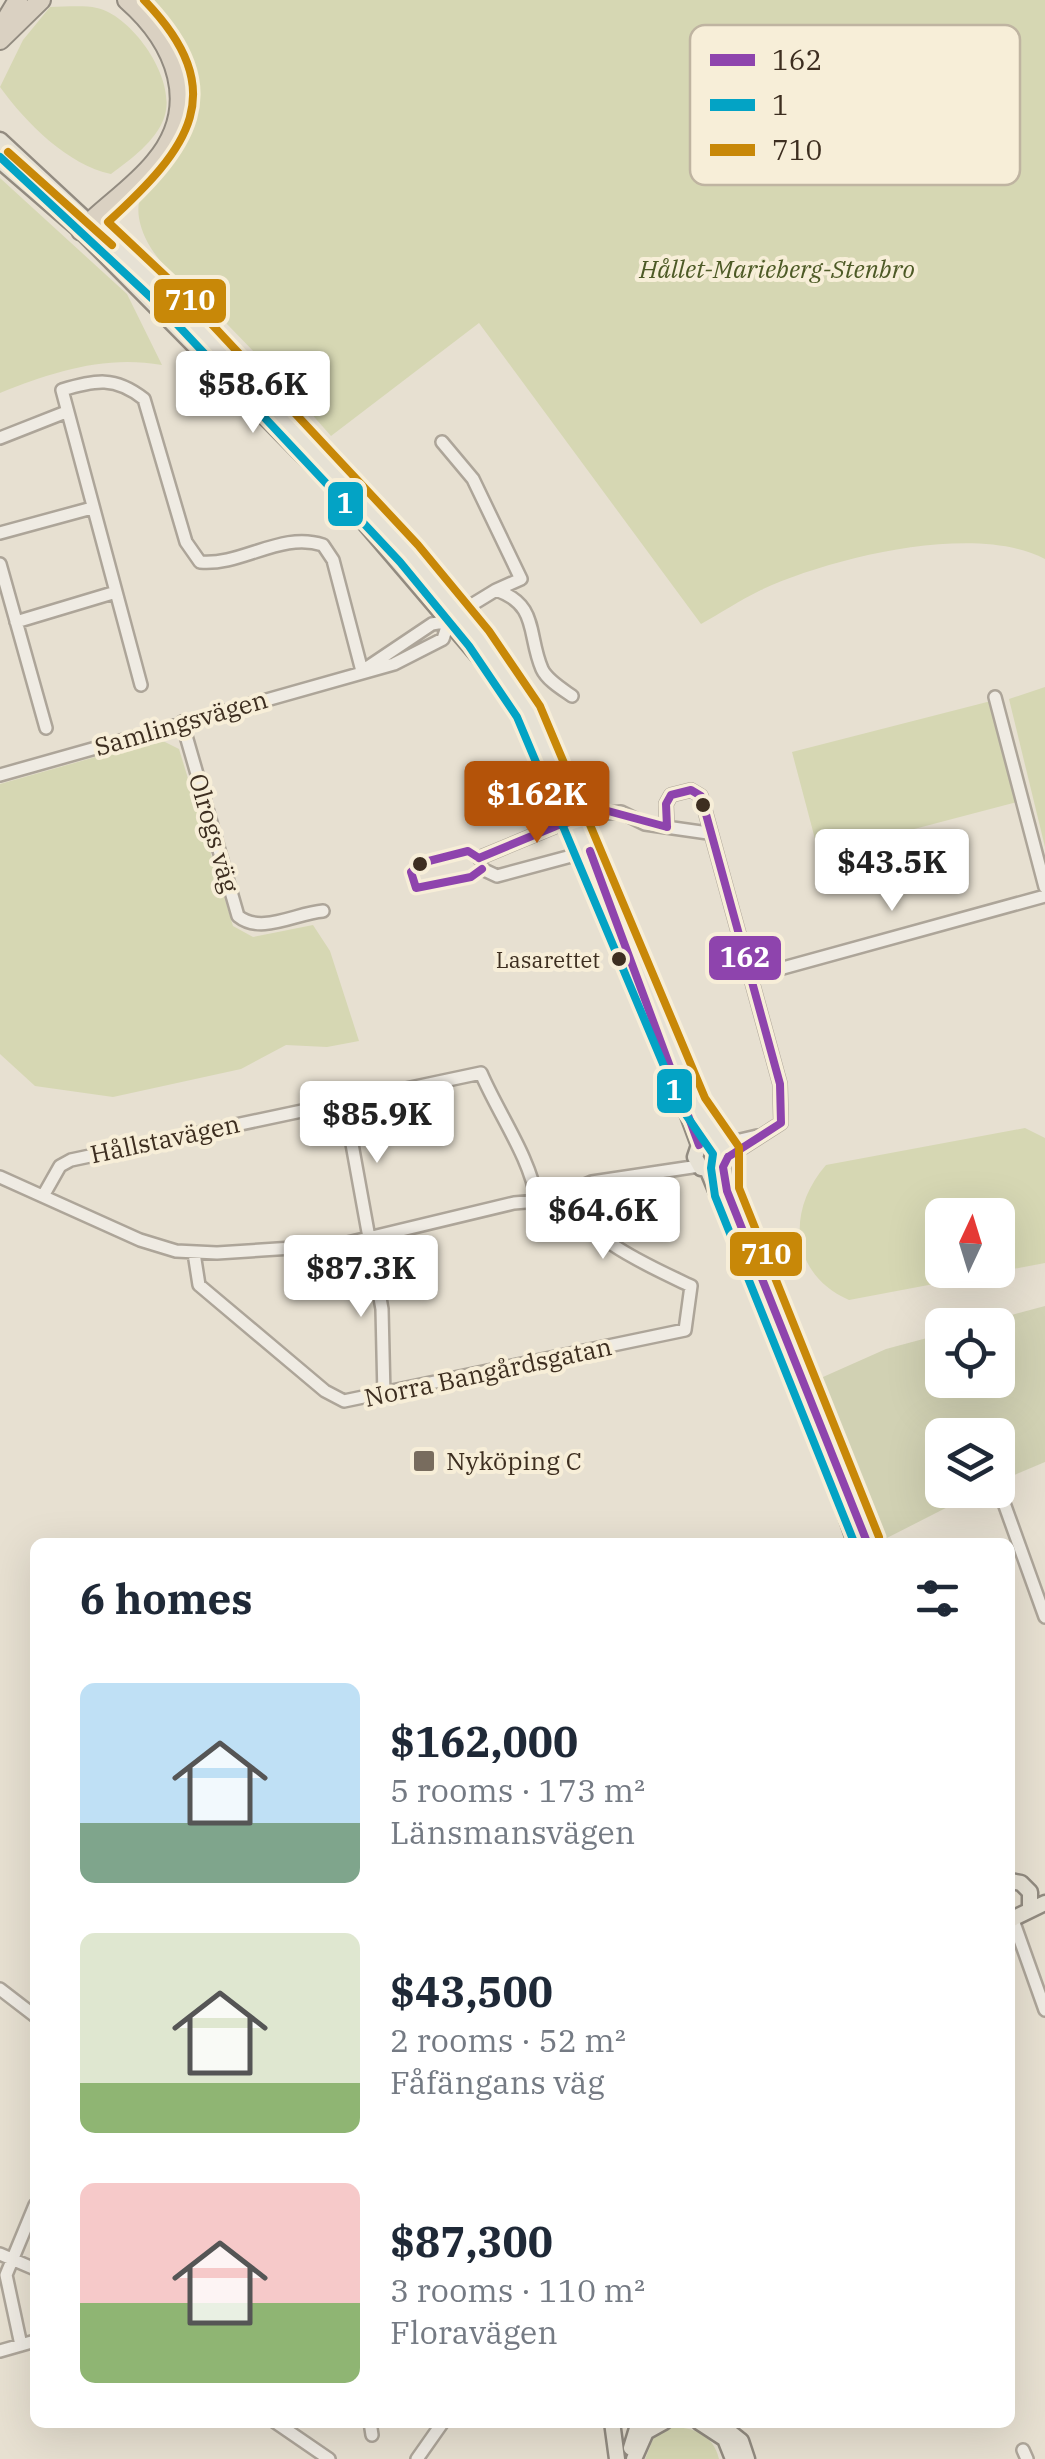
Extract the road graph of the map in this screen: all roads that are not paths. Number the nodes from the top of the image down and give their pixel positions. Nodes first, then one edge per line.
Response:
1 (18, 0) edge
2 (40, 0) edge
3 (127, 1) edge
4 (0, 30) edge
5 (0, 40) edge
6 (0, 140) edge
7 (0, 160) edge
8 (85, 226) junction
9 (66, 412) junction
10 (0, 438) edge
11 (442, 442) dead end
12 (92, 508) junction
13 (0, 533) edge
14 (1, 570) edge
15 (496, 590) junction
16 (116, 592) junction
17 (454, 617) junction
18 (16, 622) junction
19 (362, 671) junction
20 (142, 684) dead end
21 (572, 696) dead end
22 (995, 697) dead end
23 (182, 722) junction
24 (46, 728) dead end
25 (0, 775) edge
26 (594, 814) dead end
27 (556, 826) dead end
28 (667, 827) junction
29 (708, 834) junction
30 (590, 851) junction
31 (1045, 887) edge
32 (1045, 896) edge
33 (323, 911) dead end
34 (638, 972) junction
35 (750, 977) junction
36 (344, 1100) junction
37 (712, 1155) junction
38 (0, 1178) edge
39 (570, 1192) junction
40 (43, 1196) junction
41 (537, 1201) junction
42 (368, 1239) junction
43 (194, 1253) junction
44 (384, 1396) junction
45 (1006, 1508) edge
46 (854, 1538) edge
47 (865, 1538) edge
48 (1045, 1617) edge
49 (1037, 1890) edge
50 (1045, 1903) edge
51 (1019, 1916) edge
52 (0, 1989) edge
53 (1045, 2010) edge
54 (30, 2012) edge
55 (30, 2214) edge
56 (5, 2256) edge
57 (30, 2267) edge
58 (30, 2343) edge
59 (20, 2345) junction
60 (0, 2350) edge
61 (284, 2428) edge
62 (438, 2428) edge
63 (610, 2428) edge
64 (638, 2428) edge
65 (653, 2428) edge
66 (708, 2428) edge
67 (725, 2428) edge
68 (330, 2459) edge
69 (417, 2459) edge
70 (617, 2459) edge
71 (633, 2459) edge
72 (732, 2459) edge
73 (747, 2459) edge

1 - 4 highway
2 - 5 highway
3 - 8 highway
6 - 8 main road
7 - 8 main road
8 - 17 main road
9 - 10 street
9 - 12 street
9 - 19 street
11 - 15 street
12 - 13 street
12 - 16 street
14 - 18 street
15 - 17 street, Samlingsvägen
15 - 21 street
16 - 18 street
16 - 20 street
17 - 19 street, Samlingsvägen
17 - 30 main road
18 - 24 street
19 - 23 street, Samlingsvägen
22 - 31 street
23 - 25 street, Samlingsvägen
23 - 33 street, Olrogs väg
26 - 28 street
27 - 30 street
28 - 29 street
28 - 29 street
29 - 35 street
30 - 34 main road
32 - 35 street
34 - 37 main road
34 - 37 main road
35 - 37 street
36 - 40 street, Hållstavägen
36 - 41 street, Hållstavägen
36 - 42 street
37 - 39 street
37 - 46 main road
37 - 47 main road
38 - 40 street
39 - 41 street
39 - 44 street, Norra Bangårdsgatan
40 - 43 street
41 - 42 street
42 - 43 street
42 - 44 street
43 - 44 street, Norra Bangårdsgatan
45 - 48 street
49 - 51 main road
50 - 51 main road
51 - 53 street
52 - 54 street
55 - 56 street
56 - 57 street
56 - 59 street
58 - 59 street
59 - 60 street
61 - 68 street
62 - 69 street
63 - 70 main road
64 - 71 main road
65 - 71 main road
66 - 72 main road
67 - 73 main road

